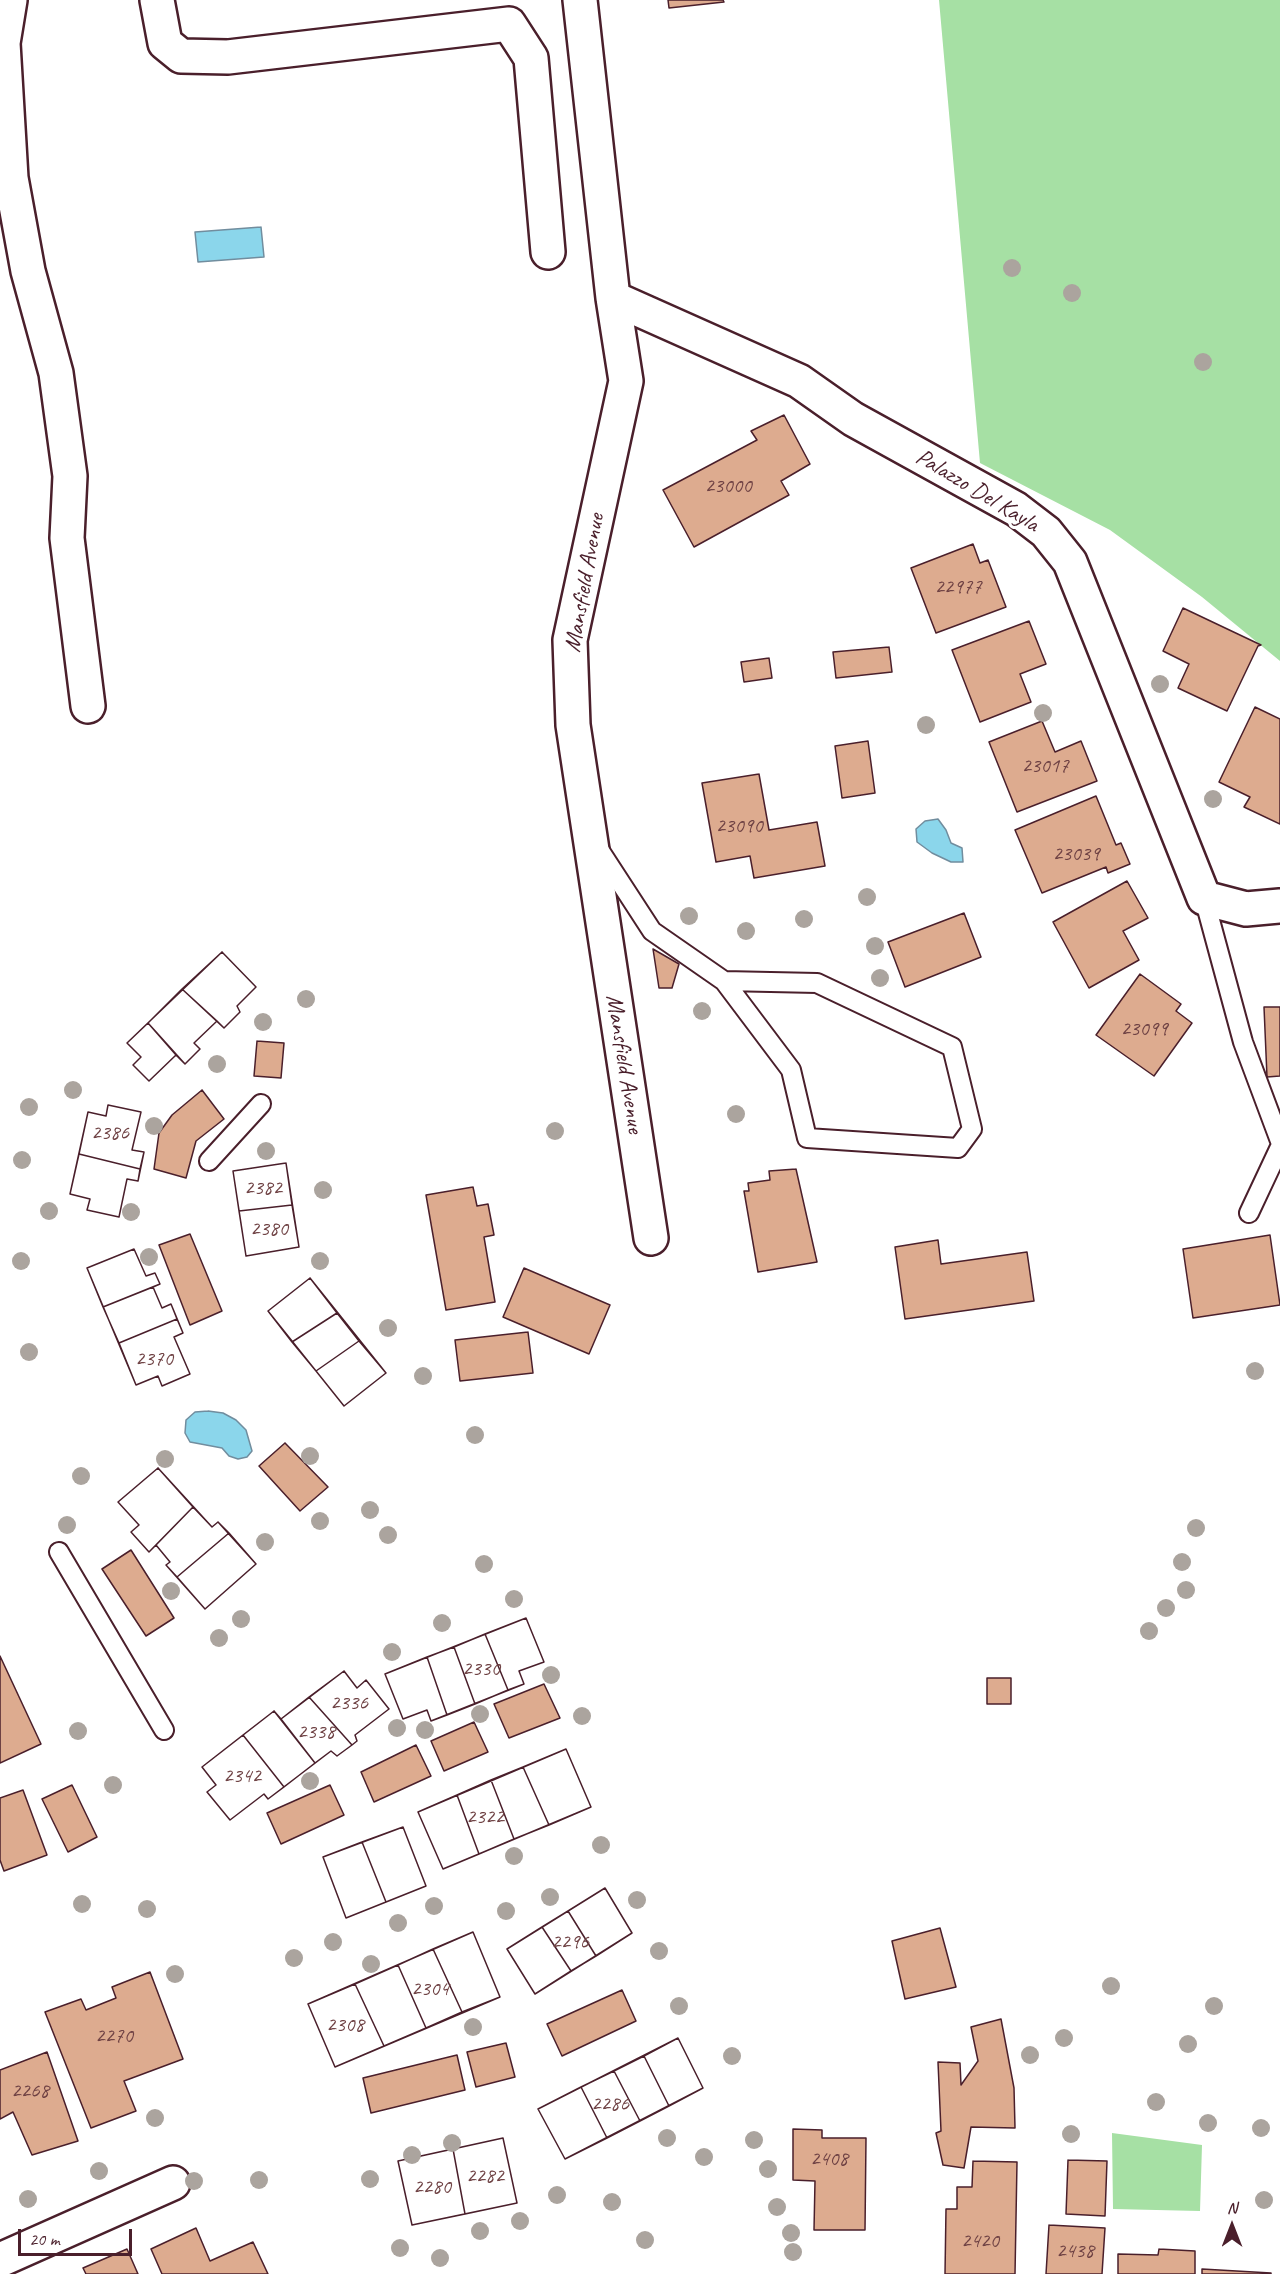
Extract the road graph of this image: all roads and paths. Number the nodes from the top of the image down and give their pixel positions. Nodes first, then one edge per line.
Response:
1 (10, 0) edge
2 (157, 0) edge
3 (580, 0) edge
4 (549, 252) dead end
5 (613, 298) junction
6 (88, 706) dead end
7 (589, 833) junction
8 (1204, 898) junction
9 (1280, 906) edge
10 (724, 981) junction
11 (261, 1104) dead end
12 (1280, 1140) edge
13 (1280, 1147) edge
14 (209, 1161) dead end
15 (1249, 1213) dead end
16 (651, 1238) dead end
17 (59, 1552) dead end
18 (164, 1730) dead end
19 (173, 2183) dead end
20 (0, 2260) edge
21 (6, 2274) edge

1 - 6 street
2 - 4 street
3 - 5 street, Mansfield Avenue
5 - 7 street, Mansfield Avenue
5 - 8 street, Palazzo Del Kayla
7 - 10 lane
7 - 16 street, Mansfield Avenue
8 - 9 street
8 - 12 lane
10 - 10 lane
11 - 14 lane
13 - 15 lane
17 - 18 lane
19 - 20 street
20 - 21 street

